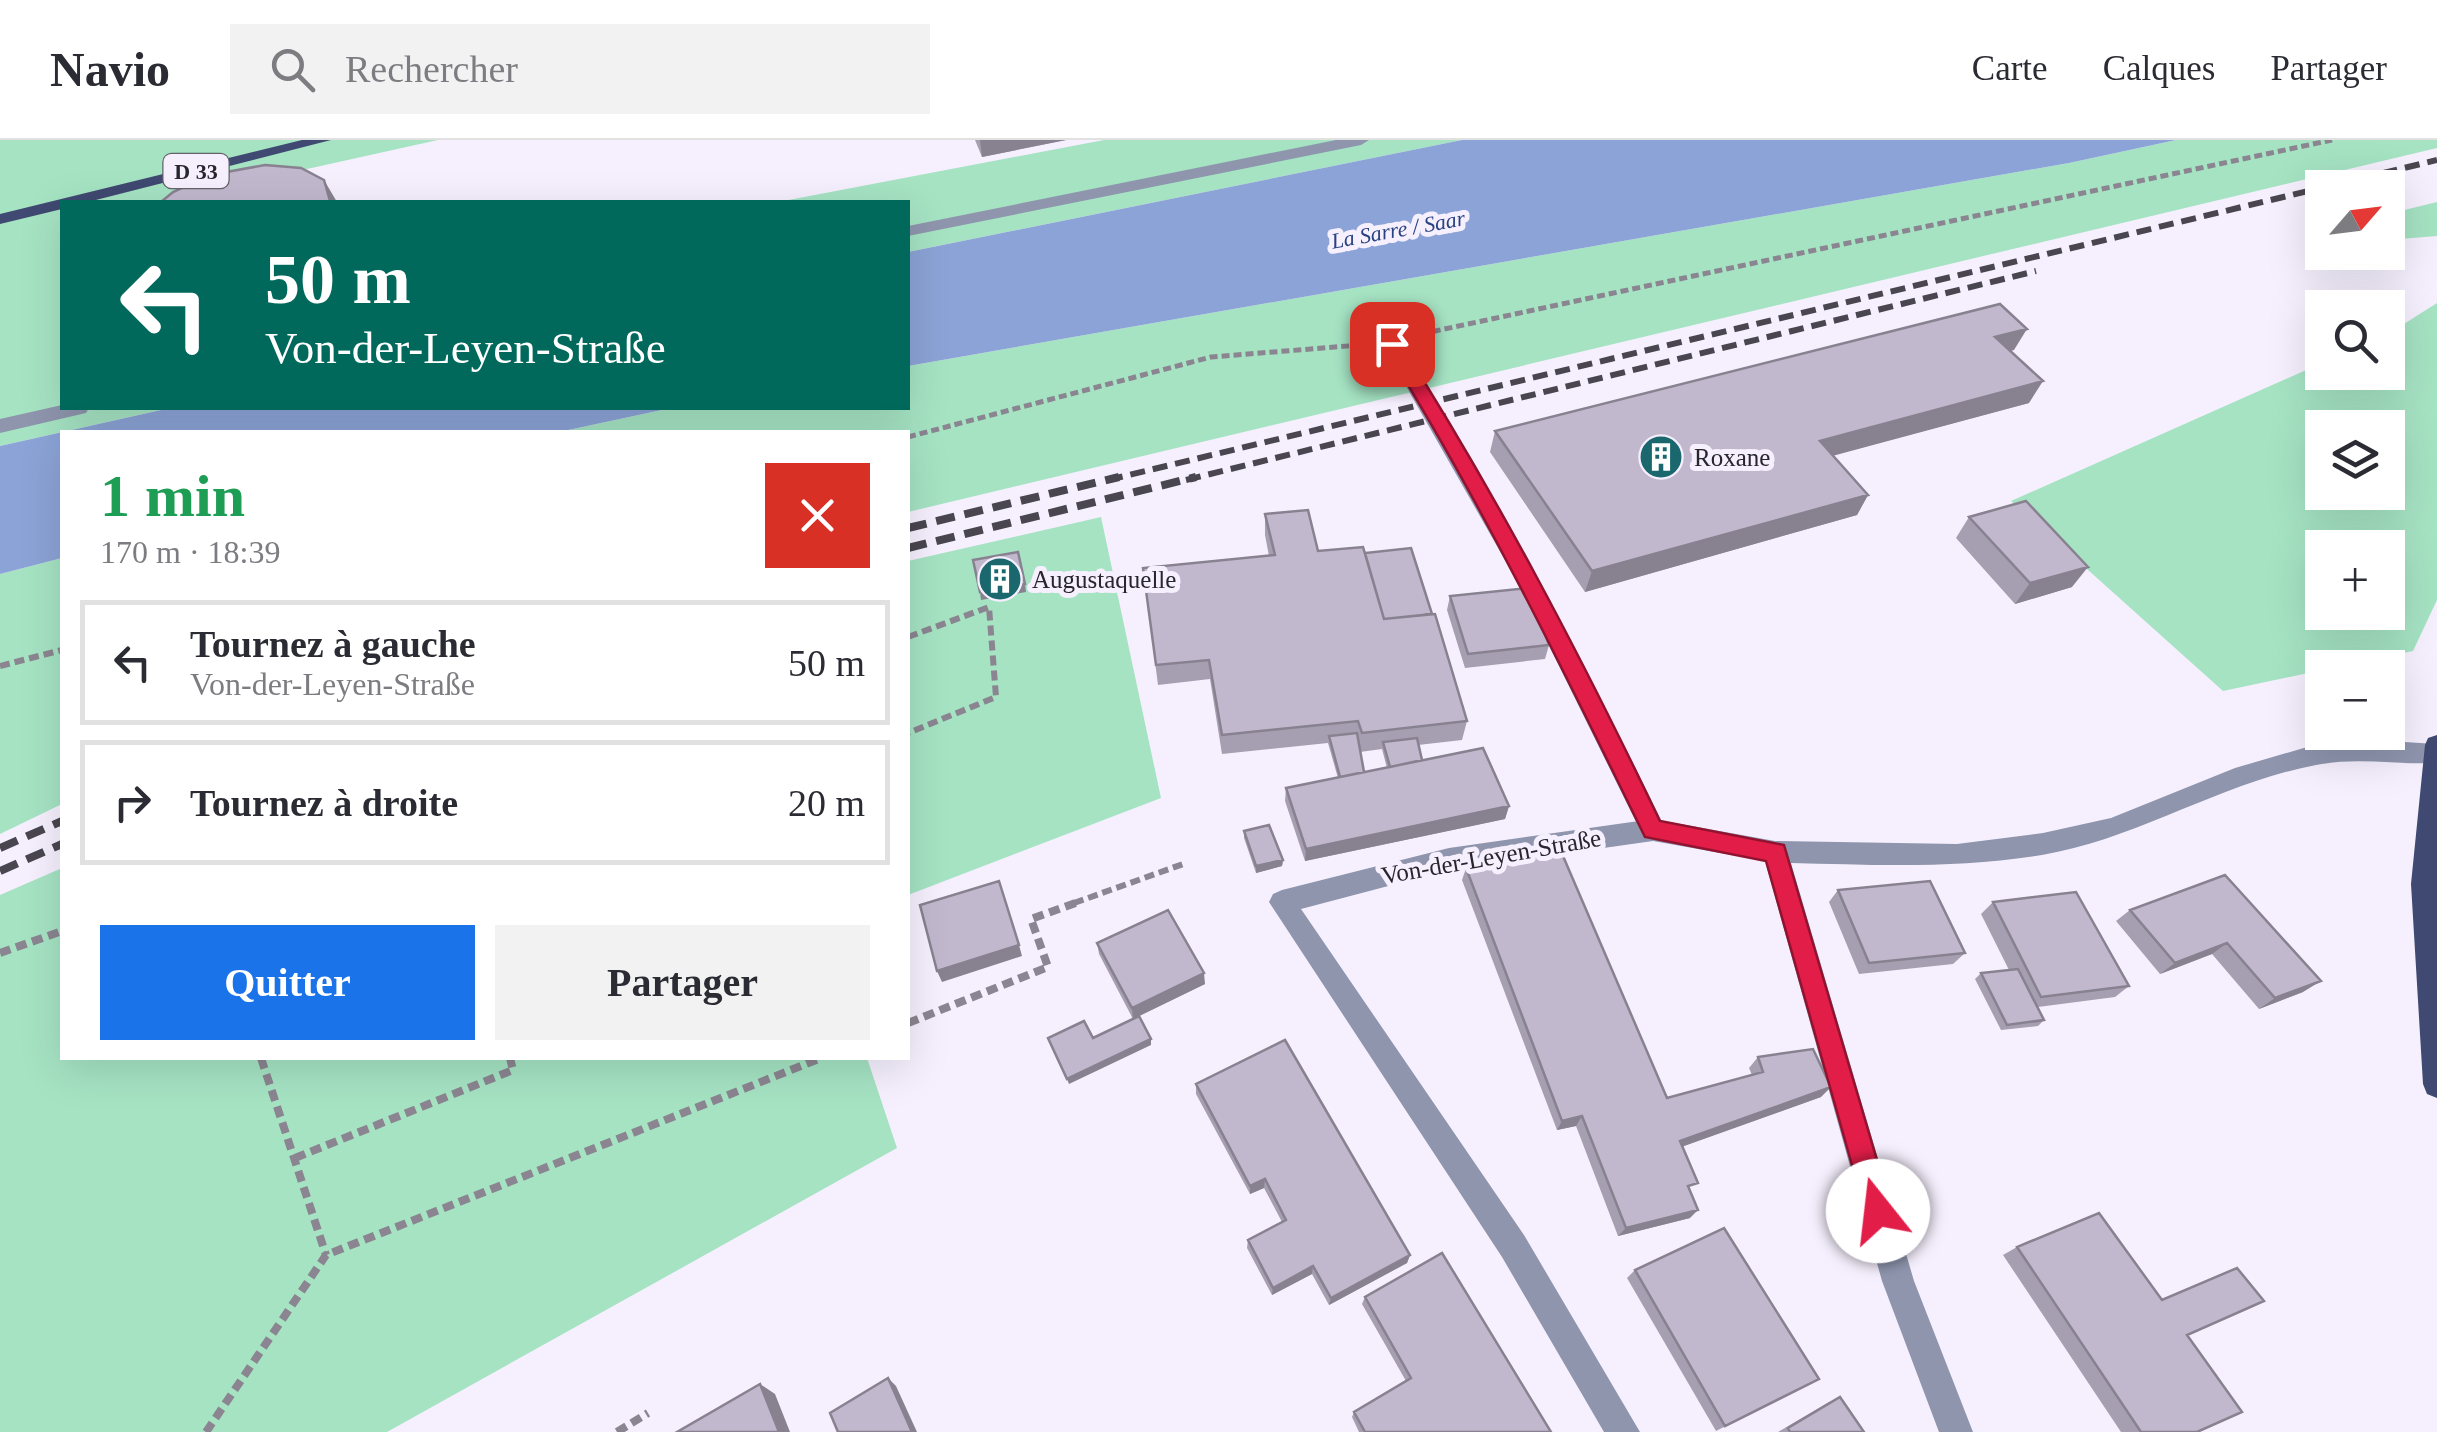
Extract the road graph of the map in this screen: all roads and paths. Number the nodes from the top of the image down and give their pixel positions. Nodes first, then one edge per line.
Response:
1 (323, 140) edge
2 (1361, 140) edge
3 (2332, 140) edge
4 (77, 200) edge
5 (60, 204) edge
6 (0, 219) edge
7 (910, 231) edge
8 (1392, 344) junction
9 (70, 410) edge
10 (0, 426) edge
11 (910, 437) edge
12 (910, 637) edge
13 (60, 651) edge
14 (0, 666) edge
15 (910, 732) edge
16 (2436, 750) edge
17 (1653, 830) junction
18 (1776, 852) junction
19 (1186, 863) dead end
20 (60, 932) edge
21 (0, 953) edge
22 (910, 1022) edge
23 (263, 1060) edge
24 (510, 1060) edge
25 (816, 1060) edge
26 (2437, 1084) edge
27 (295, 1158) junction
28 (326, 1255) junction
29 (648, 1413) dead end
30 (206, 1432) edge
31 (616, 1432) edge
32 (1623, 1432) edge
33 (1956, 1432) edge

1 - 4 main road, D 33
2 - 7 street
3 - 8 path
5 - 6 main road, D 33
8 - 11 path
8 - 17 street
9 - 10 street
12 - 15 path
13 - 14 path
16 - 18 street, Von-der-Leyen-Straße
16 - 26 main road
17 - 18 street, Von-der-Leyen-Straße
17 - 32 street, Von-der-Leyen-Straße
18 - 33 street
19 - 22 path
20 - 21 path
23 - 27 path
24 - 27 path
25 - 28 path
27 - 28 path
28 - 30 path
29 - 31 path

